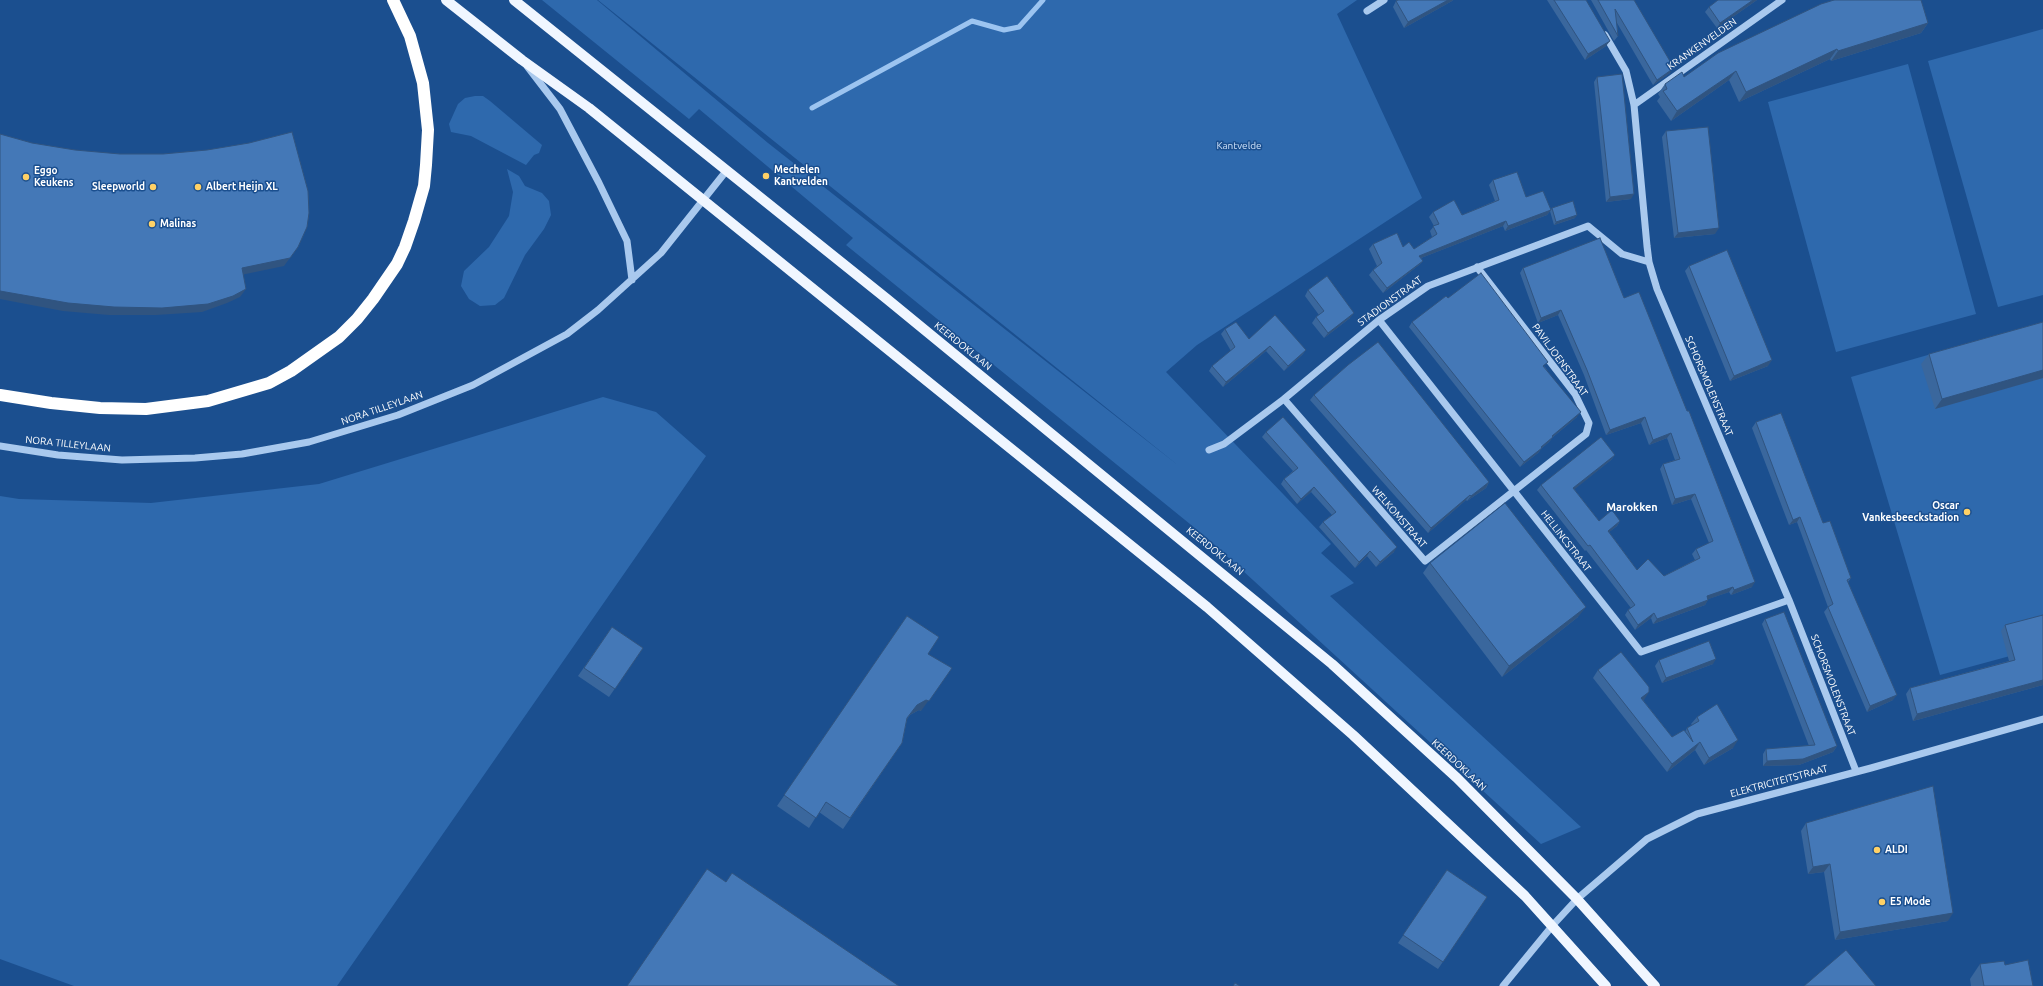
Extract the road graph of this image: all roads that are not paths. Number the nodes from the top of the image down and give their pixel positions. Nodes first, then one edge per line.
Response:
1 (393, 0) edge
2 (446, 0) edge
3 (514, 0) edge
4 (1384, 0) edge
5 (1782, 0) edge
6 (1367, 11) dead end
7 (1600, 26) edge
8 (522, 60) junction
9 (1634, 105) junction
10 (727, 170) junction
11 (703, 201) junction
12 (1649, 262) junction
13 (1477, 266) junction
14 (632, 280) junction
15 (1379, 320) junction
16 (0, 395) edge
17 (1284, 399) junction
18 (0, 446) edge
19 (1210, 450) dead end
20 (1513, 491) junction
21 (1789, 600) junction
22 (2043, 719) edge
23 (1856, 771) junction
24 (1577, 899) junction
25 (1553, 925) junction
26 (1503, 986) edge
27 (1606, 986) edge
28 (1655, 986) edge

1 - 16 highway
2 - 8 main road
3 - 10 main road, KEERDOKLAAN
4 - 6 street
5 - 9 street, KRANKENVELDEN
7 - 9 street, SCHORSMOLENSTRAAT
8 - 11 main road
8 - 14 street
9 - 12 street, SCHORSMOLENSTRAAT
10 - 11 street, NORA TILLEYLAAN
10 - 24 main road, KEERDOKLAAN
11 - 14 street, NORA TILLEYLAAN
11 - 25 main road
12 - 13 street, STADIONSTRAAT
12 - 21 street, SCHORSMOLENSTRAAT
13 - 15 street, STADIONSTRAAT
13 - 20 street, PAVILJOENSTRAAT
14 - 18 street, NORA TILLEYLAAN
15 - 17 street, STADIONSTRAAT
15 - 20 street, HELLINCSTRAAT
17 - 19 street, STADIONSTRAAT
17 - 20 street, WELKOMSTRAAT
20 - 21 street, HELLINCSTRAAT
21 - 23 street, SCHORSMOLENSTRAAT
22 - 23 street, ELEKTRICITEITSTRAAT
23 - 24 street, ELEKTRICITEITSTRAAT
24 - 25 street, ELEKTRICITEITSTRAAT
24 - 28 main road, KEERDOKLAAN
25 - 26 street, ELEKTRICITEITSTRAAT
25 - 27 main road

